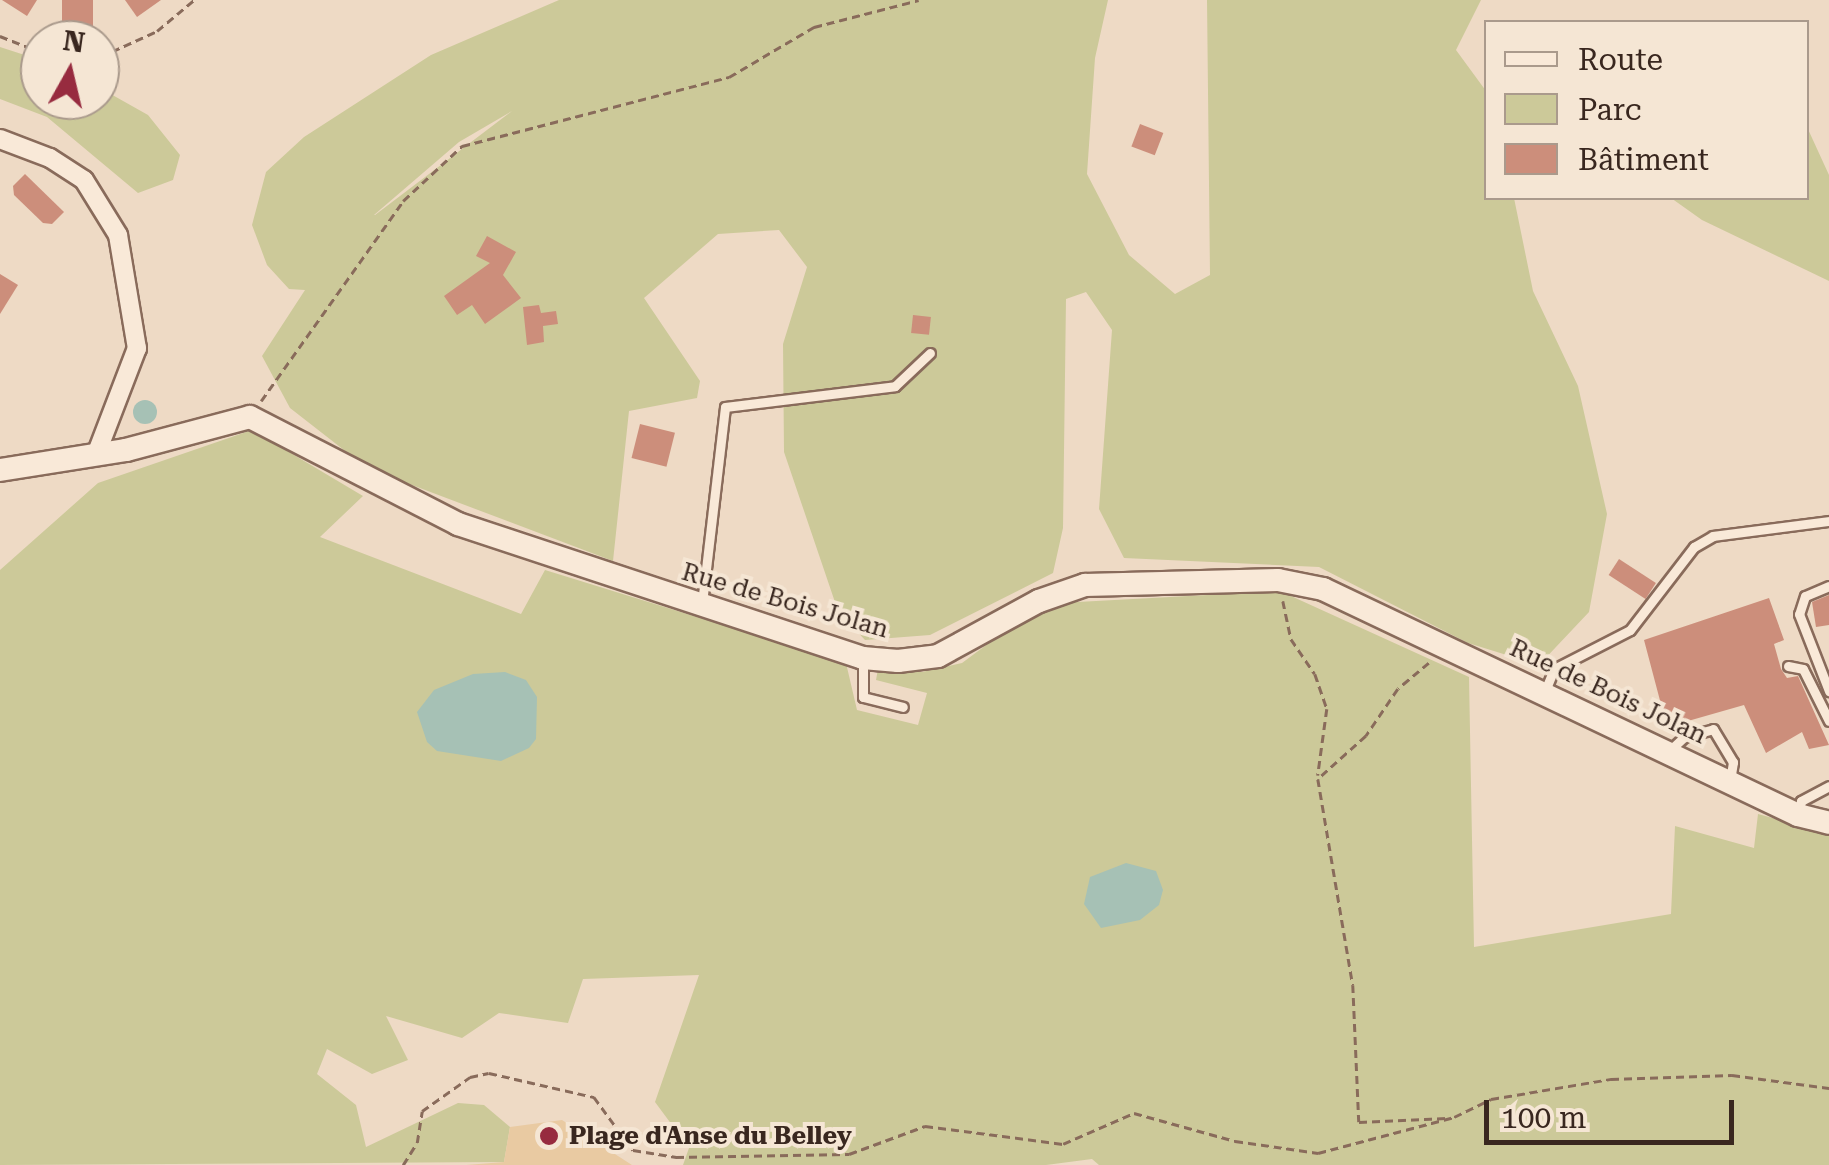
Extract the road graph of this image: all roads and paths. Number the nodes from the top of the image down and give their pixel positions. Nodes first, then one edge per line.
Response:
1 (194, 0) edge
2 (919, 0) edge
3 (120, 48) edge
4 (0, 139) edge
5 (930, 353) dead end
6 (250, 417) junction
7 (96, 455) junction
8 (0, 470) edge
9 (1829, 520) edge
10 (1278, 580) junction
11 (1829, 586) edge
12 (702, 607) junction
13 (1436, 643) junction
14 (863, 658) junction
15 (1788, 666) dead end
16 (1546, 690) junction
17 (1829, 691) edge
18 (903, 707) dead end
19 (1829, 721) edge
20 (1669, 751) junction
21 (1318, 779) junction
22 (1730, 780) junction
23 (1829, 786) edge
24 (1798, 814) junction
25 (1829, 823) edge
26 (1829, 1088) edge
27 (1454, 1117) junction
28 (402, 1165) edge

1 - 3 path
2 - 6 path
4 - 7 street
5 - 12 lane
6 - 7 street
6 - 12 street, Rue de Bois Jolan
7 - 8 street
9 - 16 lane
10 - 13 street, Rue de Bois Jolan
10 - 14 street, Rue de Bois Jolan
10 - 21 path
11 - 17 lane
12 - 14 street, Rue de Bois Jolan
13 - 16 street, Rue de Bois Jolan
13 - 21 path
14 - 18 lane
15 - 19 lane
16 - 20 street, Rue de Bois Jolan
20 - 22 street, Rue de Bois Jolan
20 - 22 lane
21 - 27 path
22 - 24 street, Rue de Bois Jolan
23 - 24 lane
24 - 25 street, Rue de Bois Jolan
26 - 27 path
27 - 28 path

